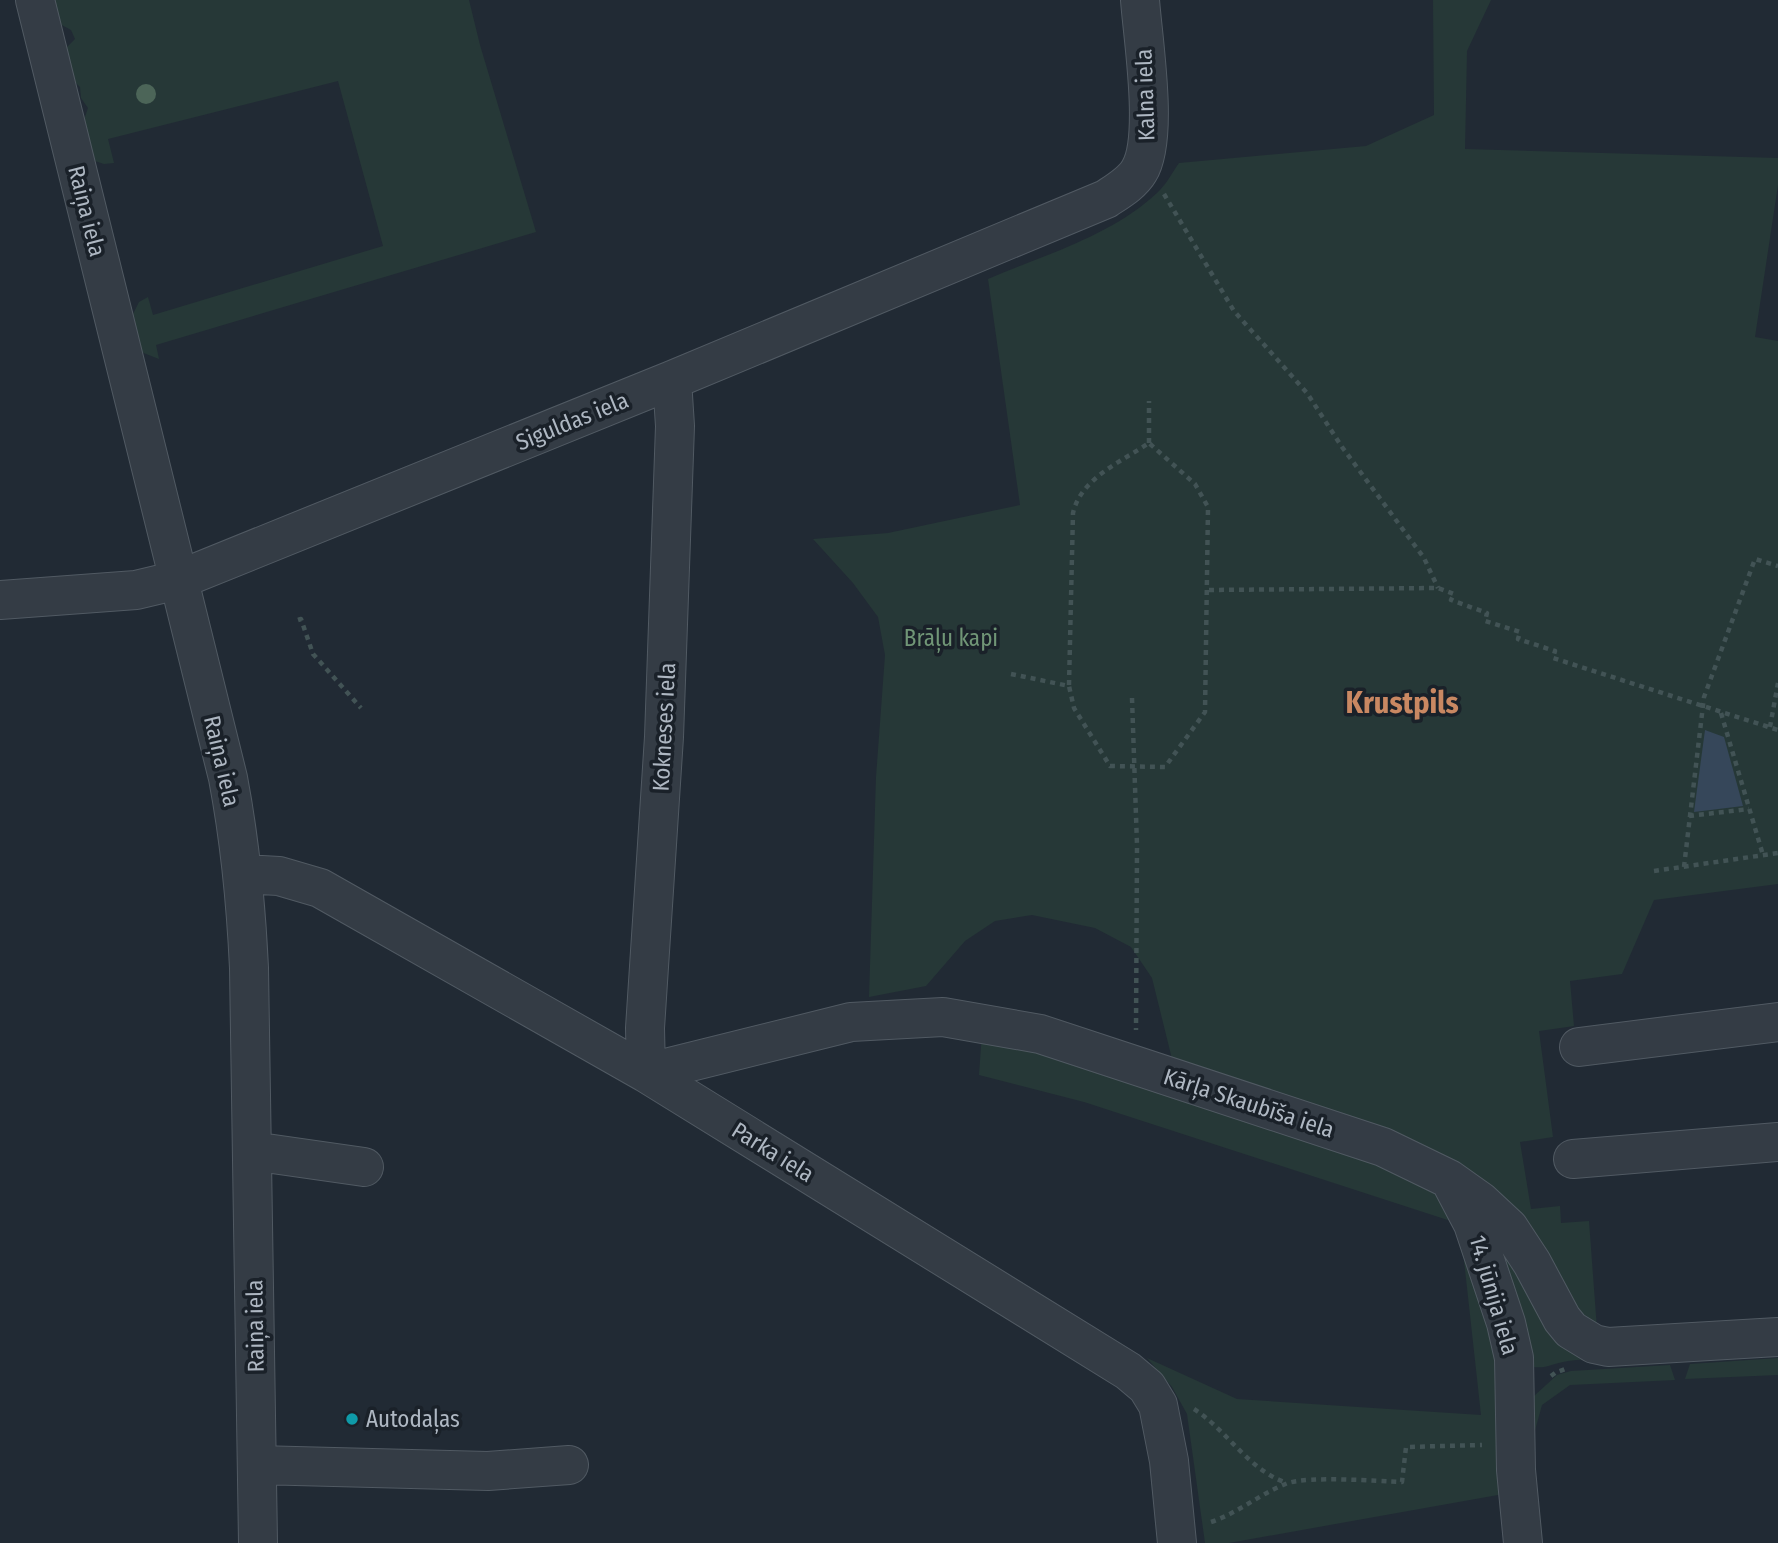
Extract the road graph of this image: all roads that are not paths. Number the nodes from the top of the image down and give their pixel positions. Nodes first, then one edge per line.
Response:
1 (35, 0) edge
2 (1140, 0) edge
3 (1133, 178) joint
4 (672, 380) junction
5 (178, 580) junction
6 (0, 600) edge
7 (243, 874) junction
8 (1778, 1022) edge
9 (1579, 1047) dead end
10 (646, 1073) junction
11 (1778, 1142) edge
12 (252, 1152) junction
13 (1573, 1159) dead end
14 (364, 1167) dead end
15 (1449, 1179) junction
16 (1778, 1337) edge
17 (257, 1465) junction
18 (569, 1465) dead end
19 (1177, 1539) edge
20 (258, 1543) edge
21 (1523, 1543) edge

1 - 5 street, Raiņa iela
2 - 3 street, Kalna iela
3 - 4 street, Siguldas iela
4 - 5 street, Siguldas iela
4 - 10 street, Kokneses iela
5 - 6 street, Siguldas iela
5 - 7 street, Raiņa iela
7 - 10 street, Parka iela
7 - 12 street, Raiņa iela
8 - 9 street
10 - 15 street, Kārļa Skaubīša iela
10 - 19 street, Parka iela
11 - 13 street
12 - 14 street
12 - 17 street, Raiņa iela
15 - 16 street, Kārļa Skaubīša iela
15 - 21 street, 14. jūnija iela
17 - 18 street
17 - 20 street, Raiņa iela

